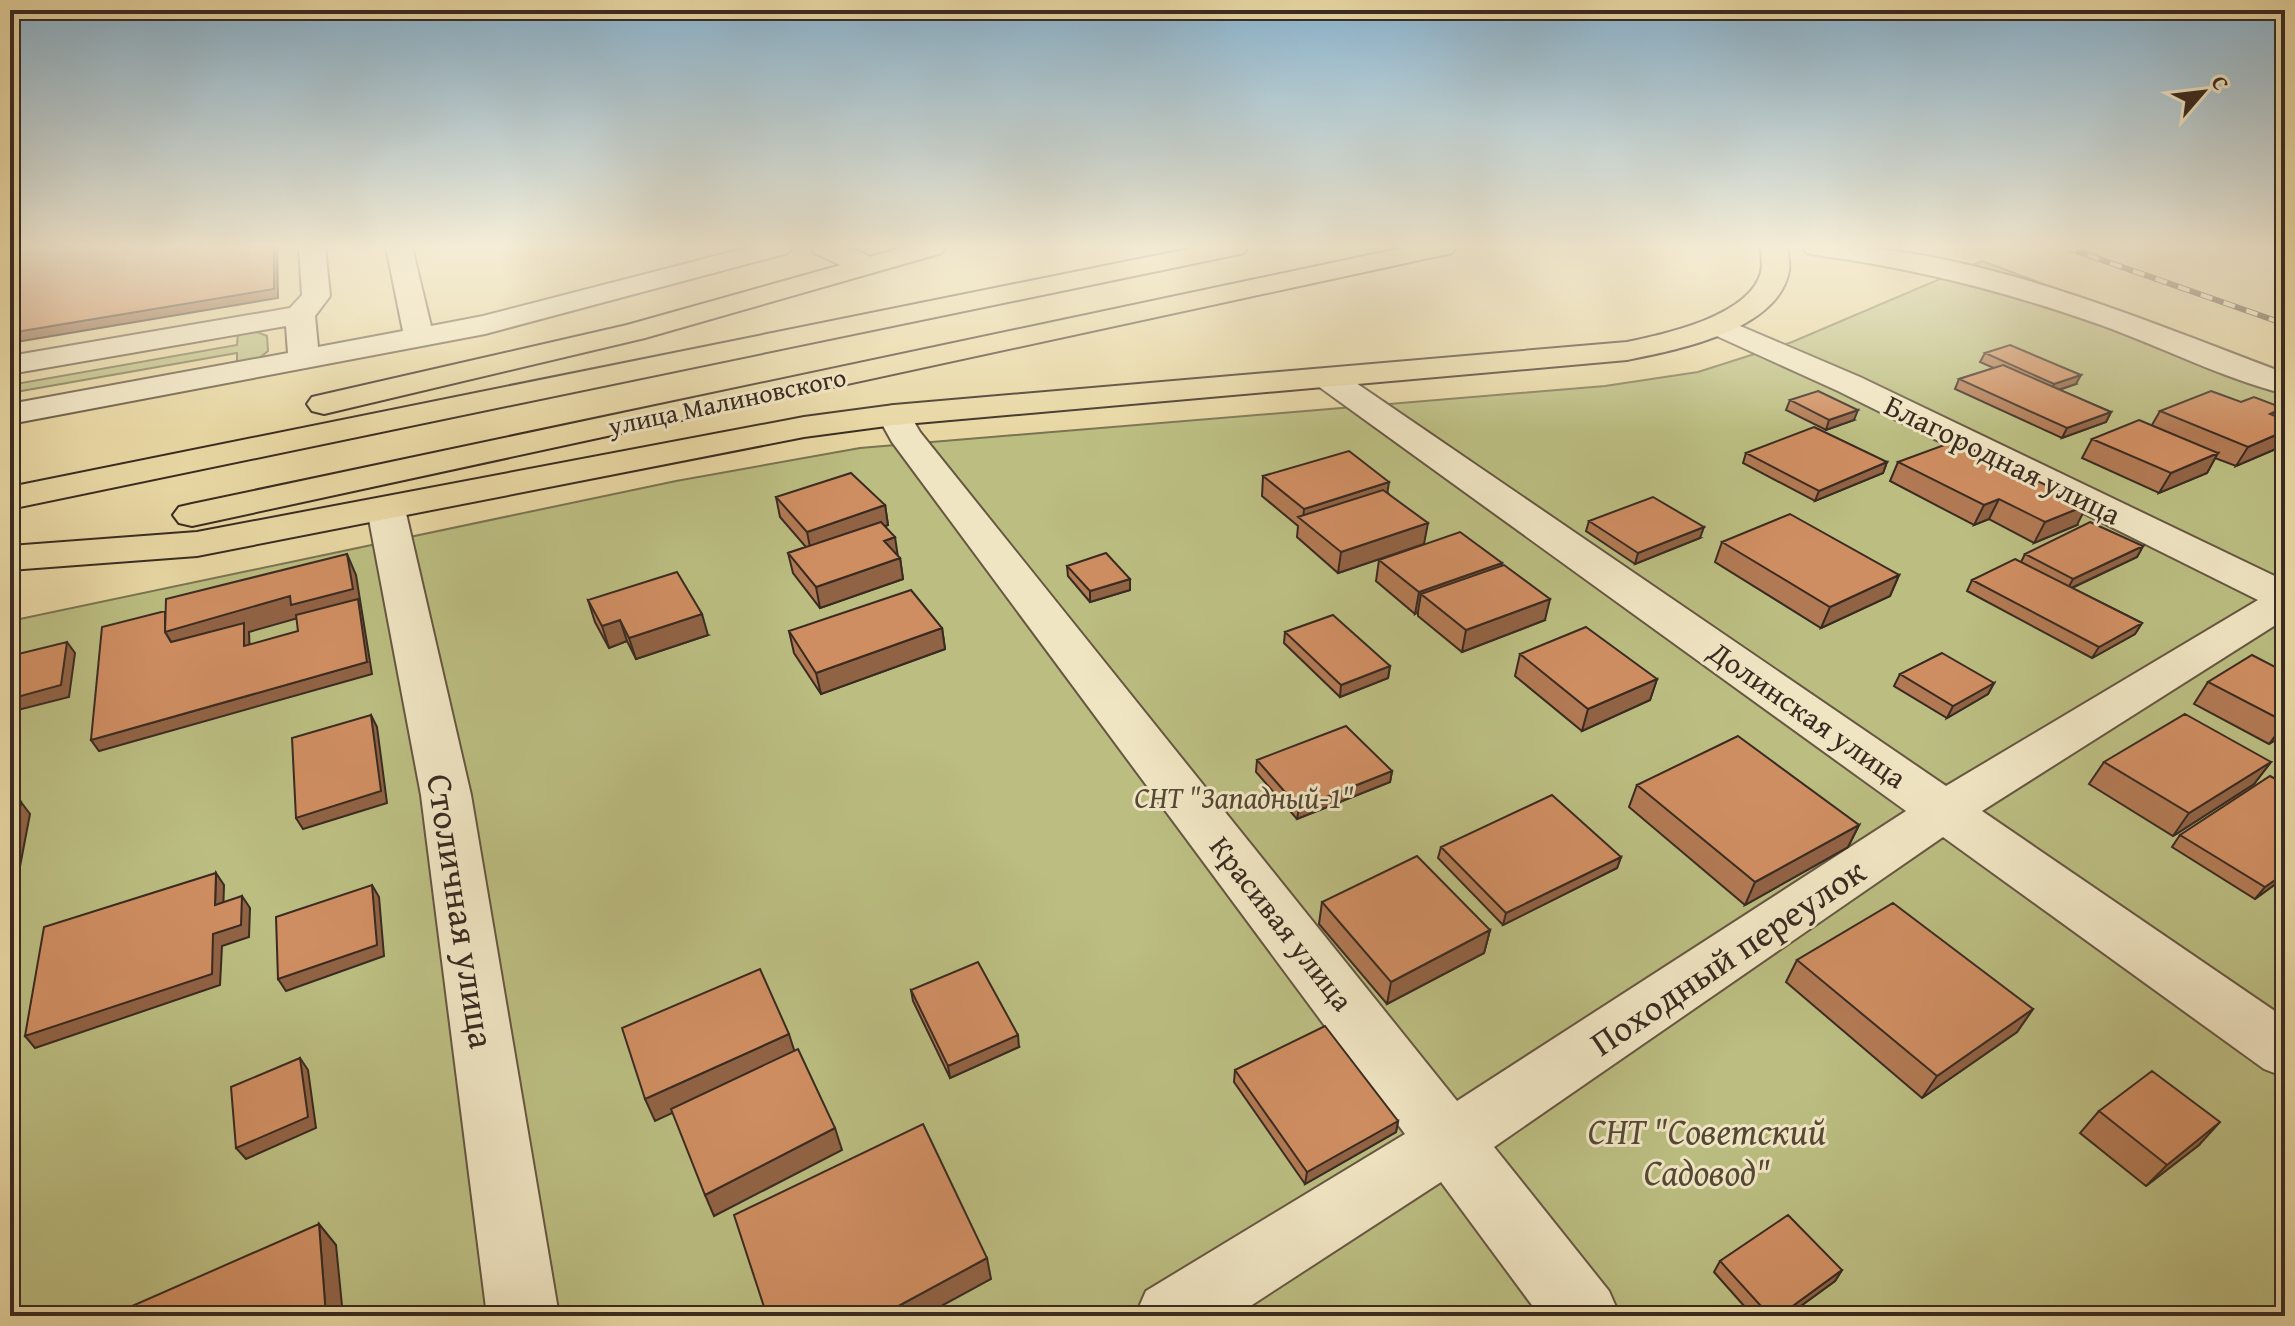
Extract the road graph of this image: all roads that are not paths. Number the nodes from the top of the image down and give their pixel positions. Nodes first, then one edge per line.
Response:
1 (305, 309) edge
2 (413, 309) edge
3 (552, 309) edge
4 (715, 309) edge
5 (932, 309) edge
6 (1156, 309) edge
7 (1746, 309) edge
8 (2079, 309) edge
9 (300, 315) junction
10 (1719, 326) junction
11 (419, 337) junction
12 (304, 359) junction
13 (10, 365) edge
14 (1329, 379) junction
15 (2285, 384) edge
16 (10, 414) edge
17 (894, 415) junction
18 (10, 497) edge
19 (386, 509) junction
20 (10, 556) edge
21 (2285, 599) edge
22 (1946, 810) junction
23 (2285, 1051) edge
24 (1450, 1141) junction
25 (523, 1316) edge
26 (1171, 1316) edge
27 (1584, 1316) edge

1 - 9 street
2 - 11 street
3 - 11 street
4 - 18 highway
5 - 18 highway, улица Малиновского
6 - 20 highway, улица Малиновского
7 - 10 highway
8 - 15 street
9 - 12 street
9 - 13 street
10 - 14 highway
10 - 21 street, Благородная улица
11 - 12 street
12 - 16 street
14 - 17 highway
14 - 22 street, Долинская улица
17 - 19 highway
17 - 24 street, Красивая улица
19 - 20 highway
19 - 25 street, Столичная улица
21 - 22 street, Походный переулок
22 - 23 street, Долинская улица
22 - 24 street, Походный переулок
24 - 26 street, Походный переулок
24 - 27 street, Красивая улица

